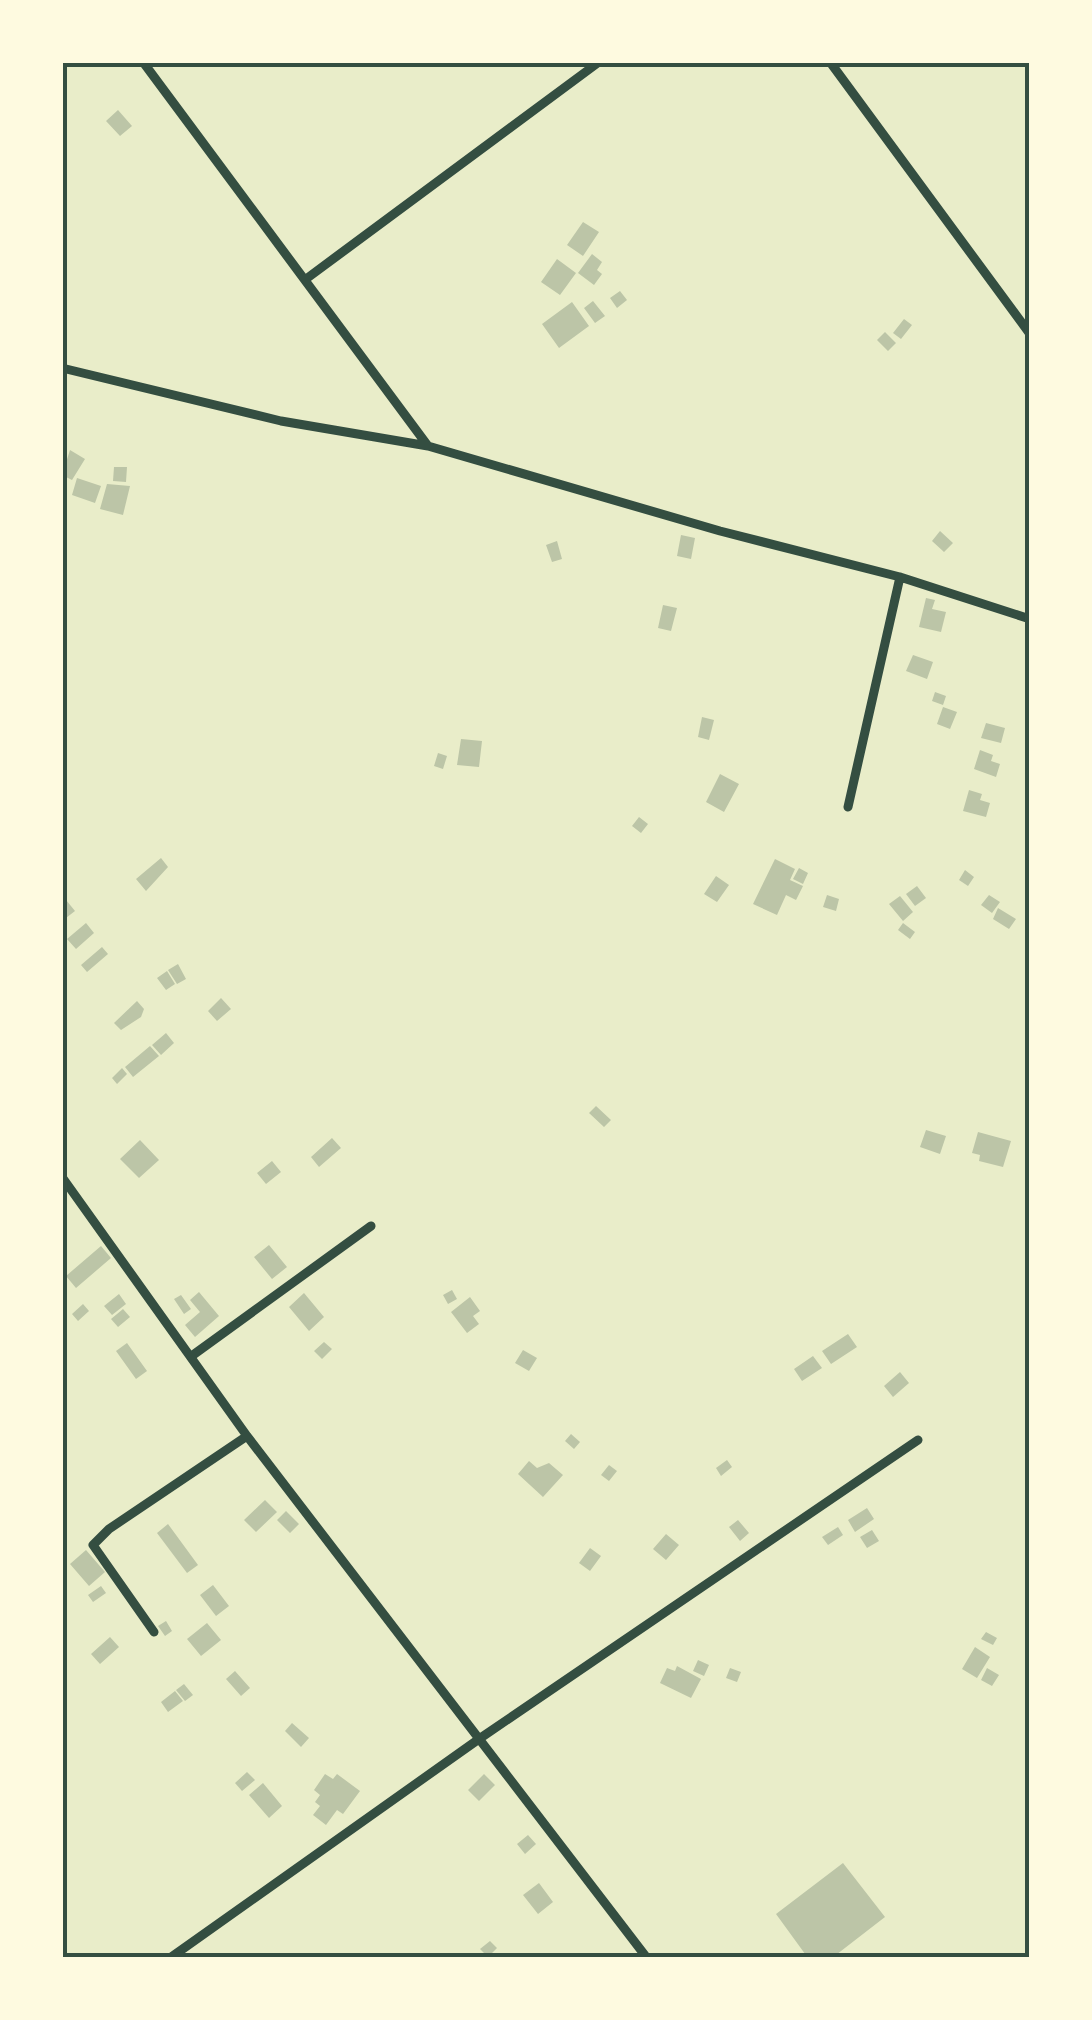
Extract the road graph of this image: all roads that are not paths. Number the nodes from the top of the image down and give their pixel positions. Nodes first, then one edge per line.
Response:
1 (142, 62) edge
2 (599, 62) edge
3 (830, 62) edge
4 (306, 279) junction
5 (1030, 334) edge
6 (62, 368) edge
7 (428, 446) junction
8 (900, 576) junction
9 (1030, 619) edge
10 (848, 807) dead end
11 (62, 1177) edge
12 (371, 1226) dead end
13 (193, 1355) junction
14 (247, 1436) junction
15 (918, 1440) dead end
16 (154, 1632) dead end
17 (479, 1739) junction
18 (170, 1958) edge
19 (647, 1958) edge

1 - 4 street
2 - 4 street
3 - 5 street
4 - 7 street
6 - 7 street
7 - 8 street
8 - 9 street
8 - 10 street
11 - 13 street
12 - 13 street
13 - 14 street
14 - 16 street
14 - 17 street
15 - 17 street
17 - 18 street
17 - 19 street

